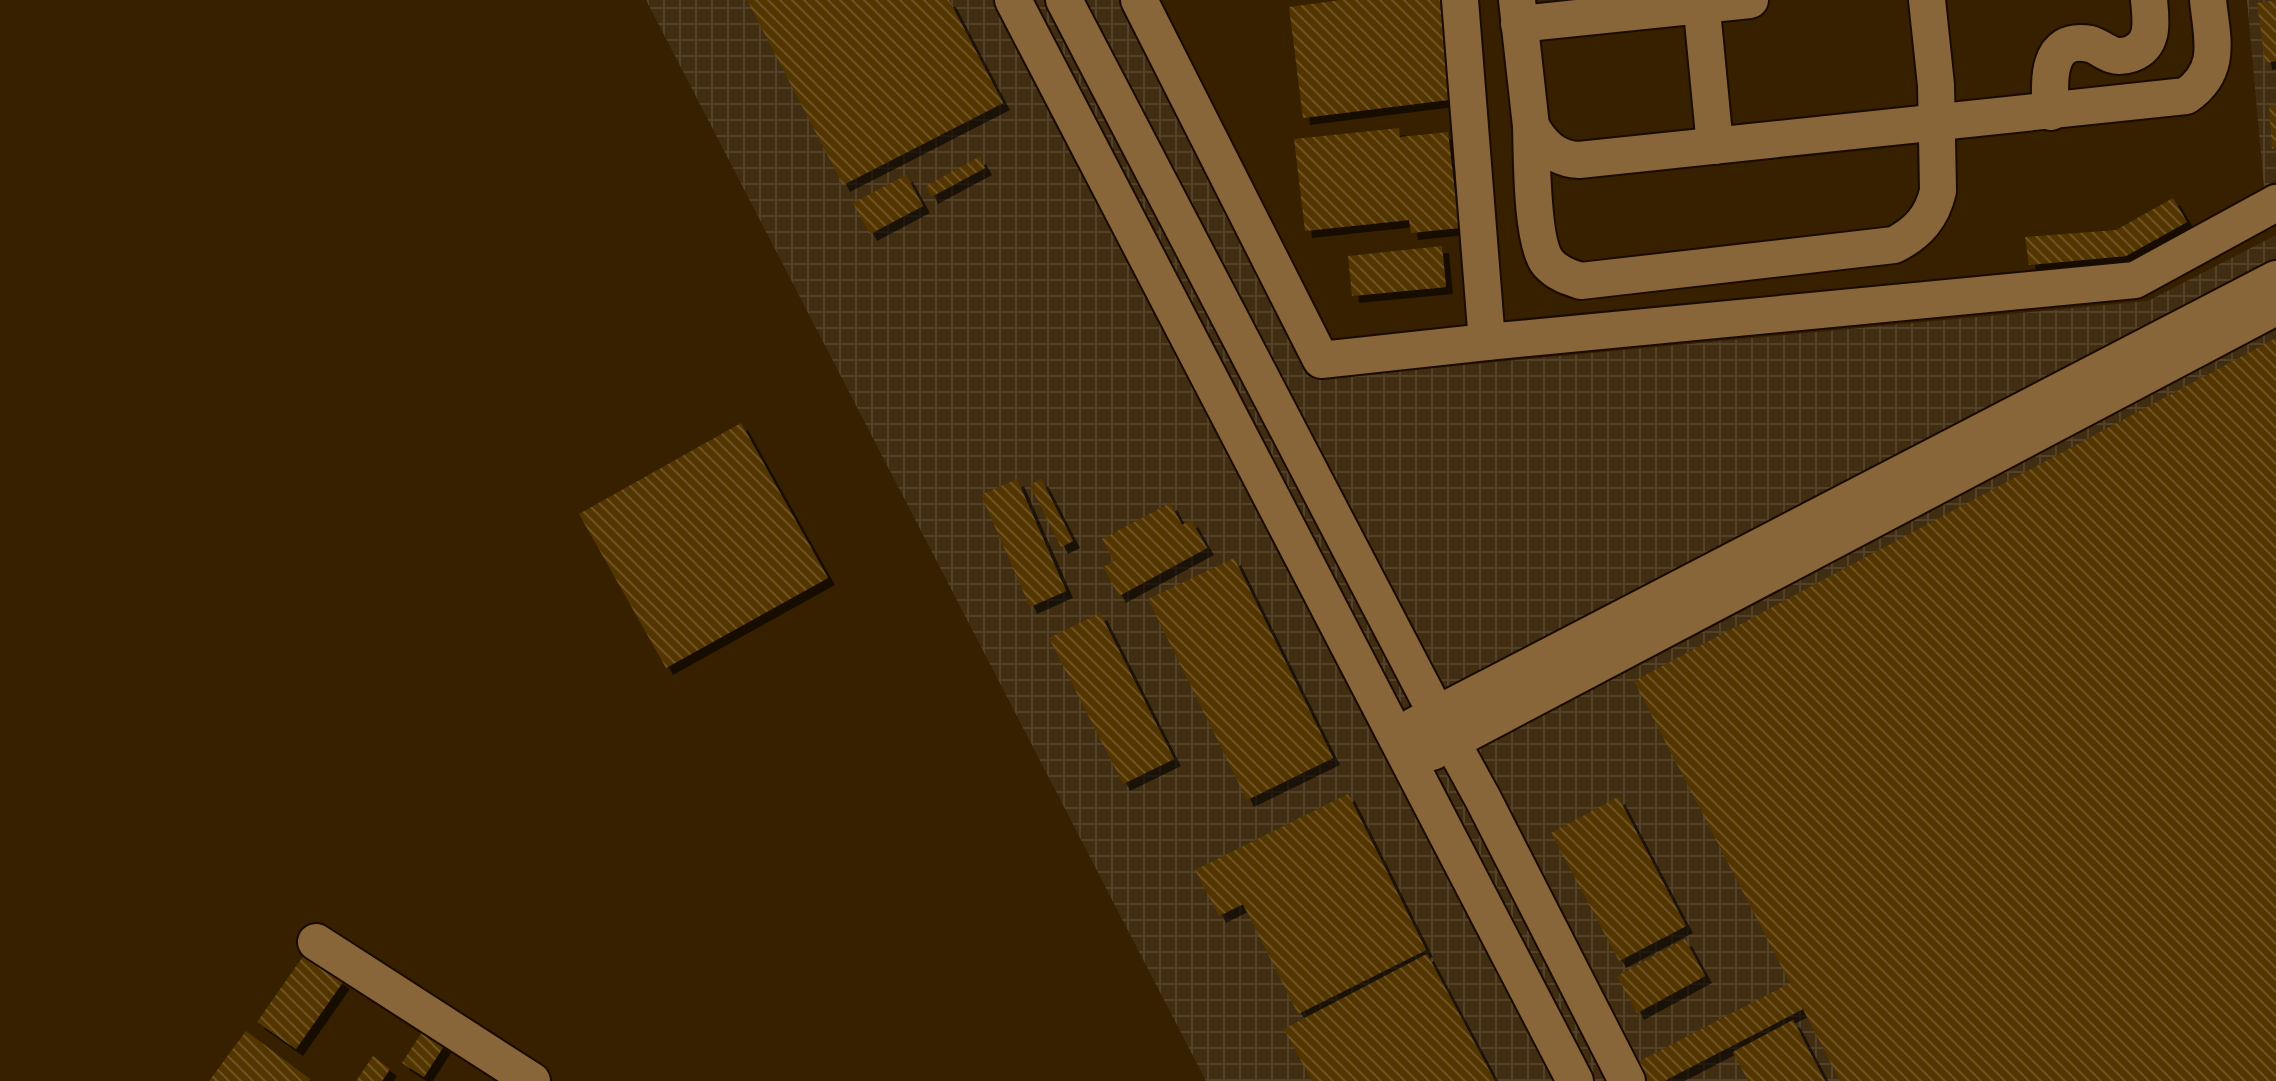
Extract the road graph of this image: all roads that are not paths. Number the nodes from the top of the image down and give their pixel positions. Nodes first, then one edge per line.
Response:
1 (1013, 0) edge
2 (1064, 0) edge
3 (1139, 0) edge
4 (1460, 0) edge
5 (1750, 0) edge
6 (1927, 0) edge
7 (2149, 0) edge
8 (2208, 0) edge
9 (1701, 2) edge
10 (1518, 12) edge
11 (2051, 112) junction
12 (1936, 123) junction
13 (1531, 126) junction
14 (1715, 146) junction
15 (2276, 203) edge
16 (2276, 279) edge
17 (2276, 307) edge
18 (1487, 342) junction
19 (1444, 728) junction
20 (1402, 750) junction
21 (316, 942) dead end
22 (532, 1081) edge
23 (1575, 1081) edge
24 (1627, 1081) edge

1 - 20 street
2 - 19 street
3 - 18 street
4 - 18 street
5 - 9 street
6 - 12 street
7 - 11 street
8 - 11 street
9 - 10 street
9 - 14 street
10 - 13 street
11 - 12 street
12 - 13 street
12 - 14 street
13 - 14 street
15 - 18 street
16 - 19 street
17 - 19 street
19 - 20 street
19 - 24 street
20 - 23 street
21 - 22 street

